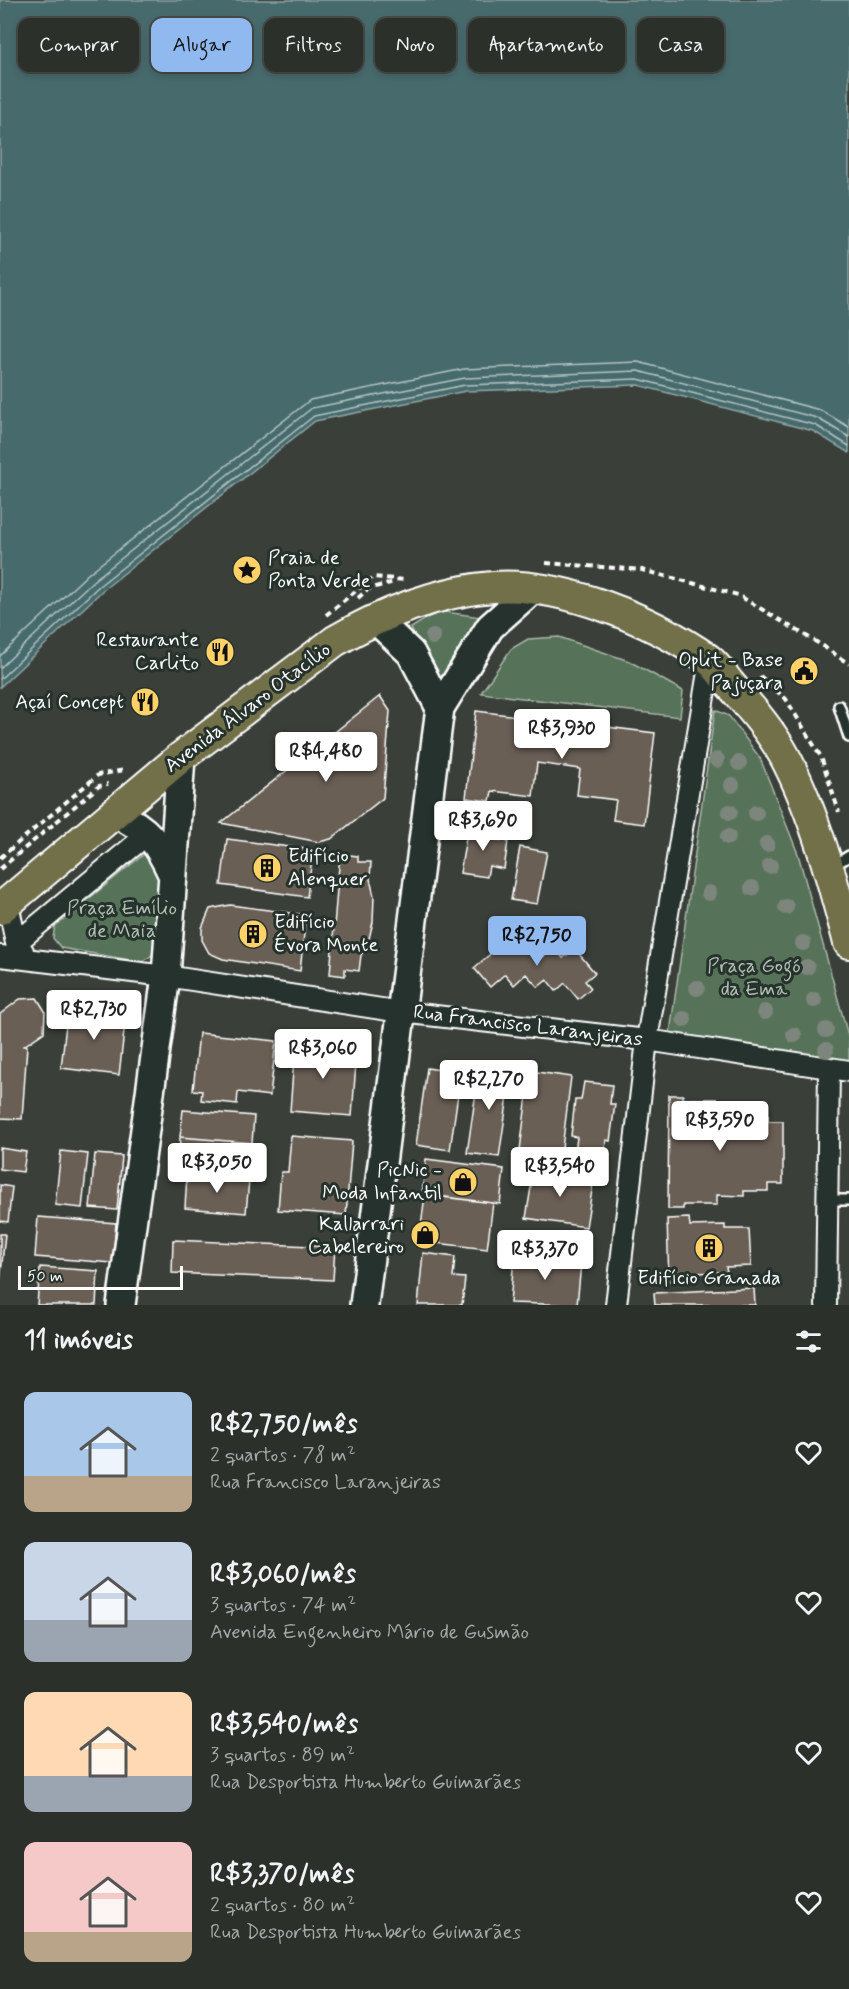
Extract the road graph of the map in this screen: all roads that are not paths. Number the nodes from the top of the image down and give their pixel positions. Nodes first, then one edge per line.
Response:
1 (534, 588) junction
2 (376, 620) junction
3 (710, 660) junction
4 (839, 706) dead end
5 (440, 708) junction
6 (849, 737) edge
7 (181, 757) junction
8 (115, 813) junction
9 (149, 833) junction
10 (839, 862) edge
11 (173, 875) junction
12 (4, 906) edge
13 (16, 943) junction
14 (849, 943) edge
15 (0, 956) edge
16 (29, 958) junction
17 (166, 976) junction
18 (401, 1012) junction
19 (647, 1040) junction
20 (839, 1070) edge
21 (828, 1200) junction
22 (849, 1200) edge
23 (121, 1305) edge
24 (364, 1305) edge
25 (616, 1305) edge
26 (826, 1305) edge

1 - 2 main road, Avenida Álvaro Otacílio
1 - 3 main road, Avenida Álvaro Otacílio
1 - 5 street
2 - 5 street
2 - 7 main road, Avenida Álvaro Otacílio
3 - 10 main road
3 - 19 street
4 - 6 lane
5 - 18 street
7 - 8 main road, Avenida Álvaro Otacílio
7 - 11 street
8 - 9 street
8 - 12 main road, Avenida Álvaro Otacílio
9 - 11 street
9 - 13 street
10 - 14 main road
11 - 17 street
12 - 13 street
13 - 16 street
15 - 16 street, Rua Francisco Laranjeiras
16 - 17 street, Rua Francisco Laranjeiras
17 - 18 street, Rua Francisco Laranjeiras
17 - 23 street
18 - 19 street, Rua Francisco Laranjeiras
18 - 24 street
19 - 20 street, Rua Francisco Laranjeiras
19 - 25 street
20 - 21 street
21 - 22 lane
21 - 26 street

